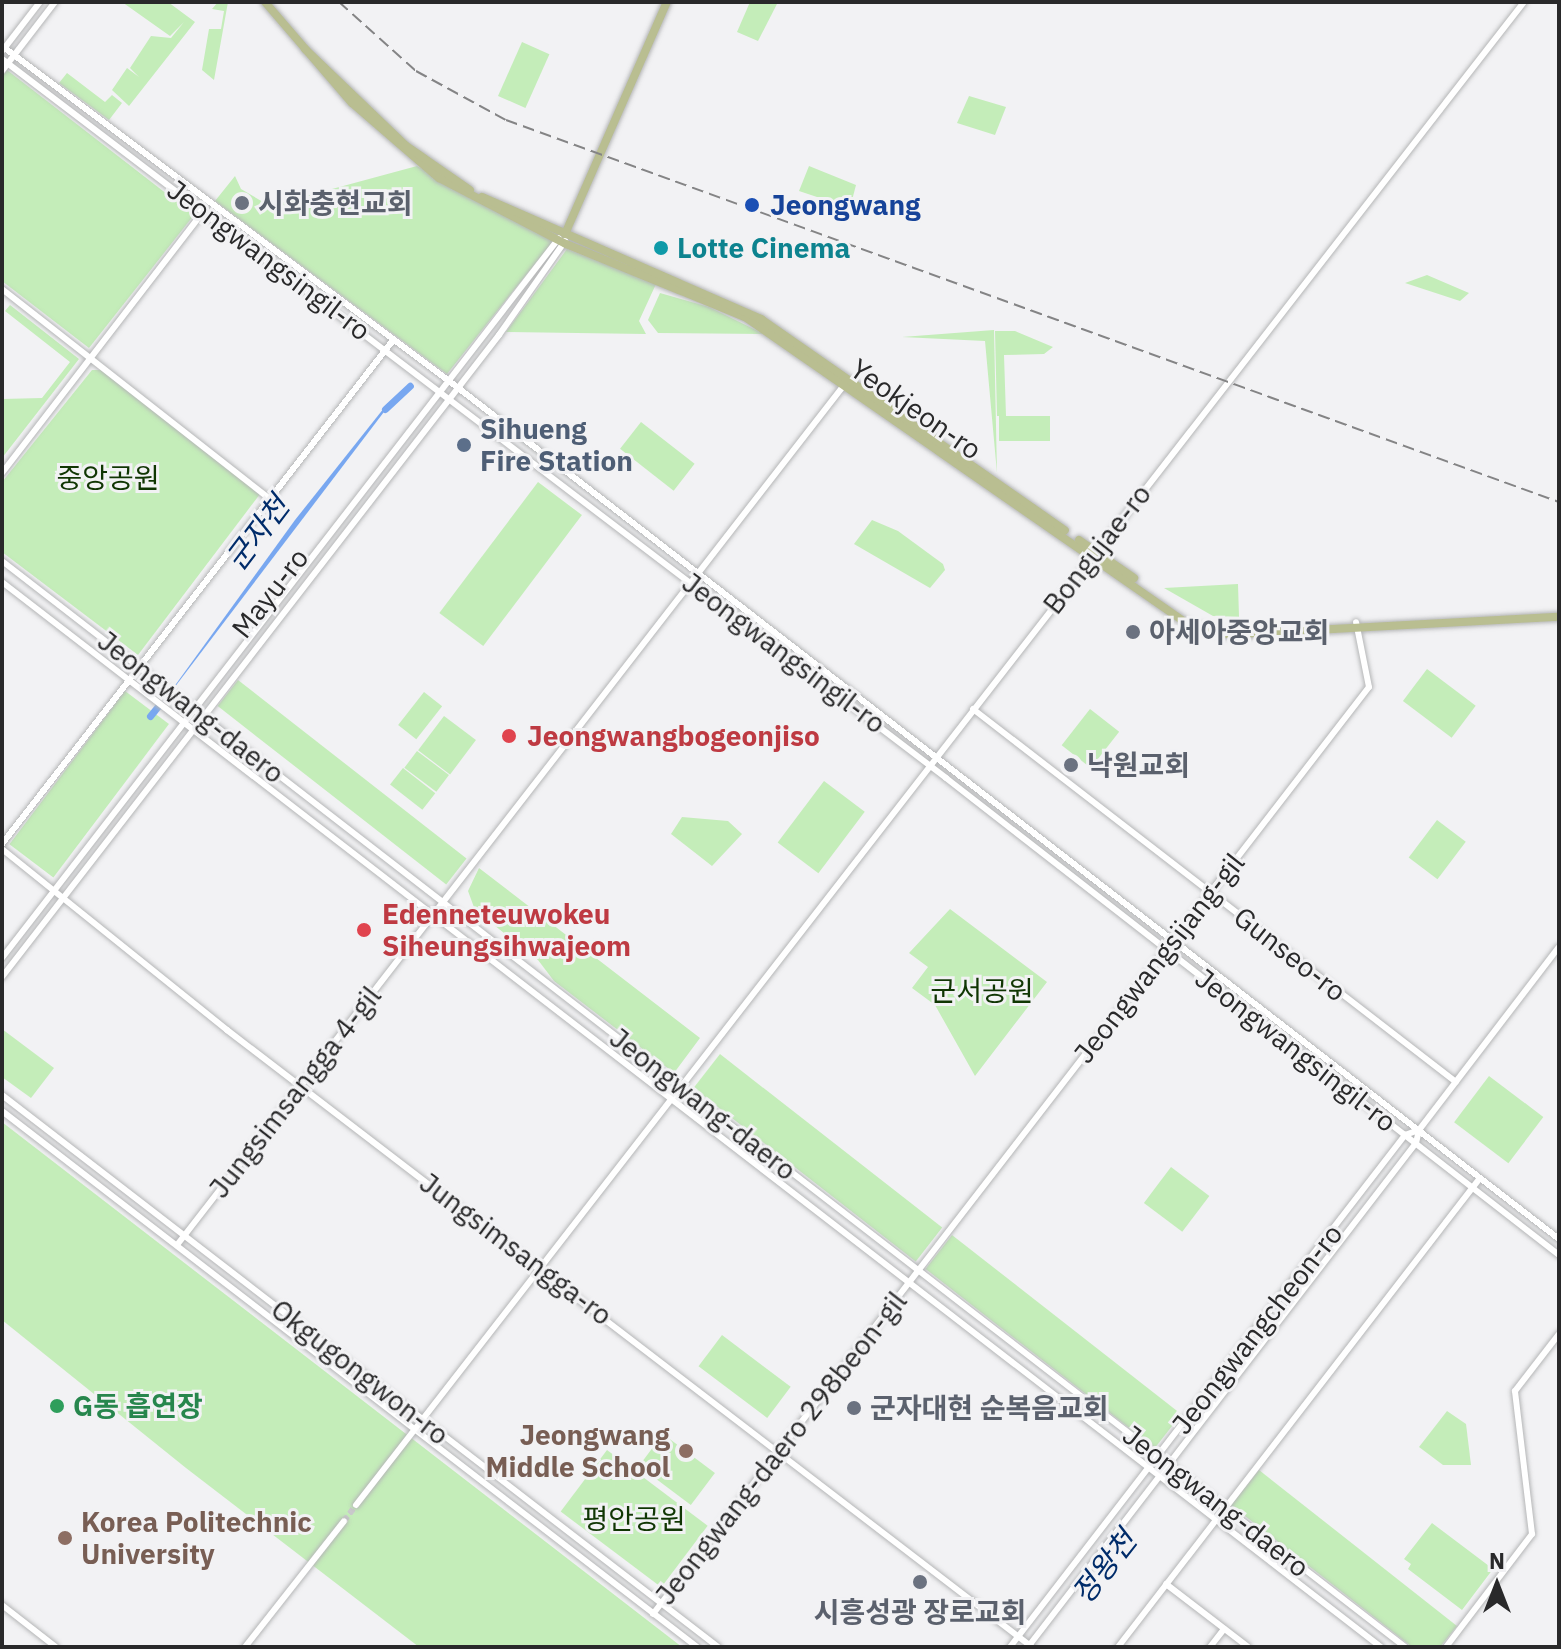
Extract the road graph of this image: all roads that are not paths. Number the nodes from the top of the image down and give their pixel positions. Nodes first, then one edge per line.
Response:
1 (40, 2) edge
2 (55, 2) edge
3 (265, 2) edge
4 (667, 2) edge
5 (1524, 2) edge
6 (3, 48) edge
7 (14, 55) junction
8 (5, 62) edge
9 (2, 71) edge
10 (210, 203) junction
11 (203, 210) junction
12 (563, 239) junction
13 (2, 289) edge
14 (394, 339) junction
15 (386, 349) junction
16 (90, 357) junction
17 (447, 380) junction
18 (846, 381) junction
19 (457, 387) junction
20 (439, 390) junction
21 (448, 398) junction
22 (2, 473) edge
23 (269, 498) junction
24 (1094, 553) junction
25 (2, 561) edge
26 (698, 572) junction
27 (2, 582) edge
28 (690, 582) junction
29 (1559, 614) edge
30 (1357, 625) junction
31 (139, 667) junction
32 (129, 680) junction
33 (193, 709) junction
34 (973, 709) junction
35 (203, 716) junction
36 (183, 722) junction
37 (193, 729) junction
38 (937, 755) junction
39 (930, 765) junction
40 (2, 846) edge
41 (54, 890) junction
42 (1210, 892) junction
43 (62, 899) junction
44 (442, 902) junction
45 (433, 914) junction
46 (1174, 939) junction
47 (1559, 947) edge
48 (1166, 949) junction
49 (2, 958) edge
50 (2, 977) edge
51 (1456, 1082) junction
52 (300, 1086) junction
53 (681, 1087) junction
54 (2, 1095) edge
55 (671, 1099) junction
56 (2, 1111) edge
57 (1419, 1130) junction
58 (1405, 1135) junction
59 (1416, 1143) junction
60 (1480, 1178) junction
61 (1473, 1187) junction
62 (184, 1236) junction
63 (1559, 1239) edge
64 (177, 1245) junction
65 (1559, 1255) edge
66 (541, 1267) junction
67 (918, 1270) junction
68 (908, 1282) junction
69 (1559, 1334) edge
70 (423, 1420) junction
71 (415, 1430) junction
72 (778, 1450) junction
73 (1159, 1456) junction
74 (1170, 1465) junction
75 (1149, 1468) junction
76 (1161, 1477) junction
77 (356, 1505) tunnel mouth
78 (1225, 1508) junction
79 (1216, 1520) junction
80 (344, 1521) tunnel mouth
81 (1166, 1584) junction
82 (661, 1603) junction
83 (2, 1605) edge
84 (653, 1614) junction
85 (1224, 1629) junction
86 (1018, 1636) junction
87 (1030, 1646) edge
88 (56, 1647) edge
89 (245, 1647) edge
90 (697, 1647) edge
91 (718, 1647) edge
92 (1010, 1647) edge
93 (1118, 1647) edge
94 (1210, 1647) edge
95 (1248, 1647) edge
96 (1381, 1647) edge
97 (1405, 1647) edge
98 (1446, 1647) edge

1 - 6 street
2 - 7 street
3 - 12 main road, Yeokjeon-ro
4 - 12 main road, Mayu-ro
5 - 24 street, Bongujae-ro
6 - 7 street, Jeongwangsingil-ro
7 - 8 street
7 - 10 street, Jeongwangsingil-ro
8 - 9 street
8 - 11 street, Jeongwangsingil-ro
10 - 11 street
10 - 14 street, Jeongwangsingil-ro
11 - 15 street, Jeongwangsingil-ro
11 - 16 street
12 - 17 street, Mayu-ro
12 - 18 main road, Yeokjeon-ro
12 - 19 street, Mayu-ro
13 - 16 street
14 - 15 street
14 - 17 street, Jeongwangsingil-ro
15 - 20 street, Jeongwangsingil-ro
15 - 23 street
16 - 22 street
16 - 23 street
17 - 19 street, Jeongwangsingil-ro
17 - 20 street, Mayu-ro
18 - 24 main road, Yeokjeon-ro
18 - 26 street, Jungsimsangga 4-gil
19 - 21 street, Mayu-ro
19 - 26 street, Jeongwangsingil-ro
20 - 21 street, Jeongwangsingil-ro
20 - 33 street, Mayu-ro
21 - 28 street, Jeongwangsingil-ro
21 - 35 street, Mayu-ro
23 - 31 street
24 - 30 main road, Yeokjeon-ro
24 - 34 street, Bongujae-ro
25 - 31 street, Jeongwang-daero
26 - 28 street, Jungsimsangga 4-gil
26 - 38 street, Jeongwangsingil-ro
27 - 32 street, Jeongwang-daero
28 - 39 street, Jeongwangsingil-ro
28 - 44 street, Jungsimsangga 4-gil
29 - 30 main road, Yeokjeon-ro
30 - 42 street, Jeongwangsijang-gil
31 - 32 street
31 - 33 street, Jeongwang-daero
32 - 36 street, Jeongwang-daero
32 - 40 street
33 - 35 street, Jeongwang-daero
33 - 36 street, Mayu-ro
34 - 38 street, Bongujae-ro
34 - 42 street, Gunseo-ro
35 - 37 street, Mayu-ro
35 - 44 street, Jeongwang-daero
36 - 37 street, Jeongwang-daero
36 - 41 street, Mayu-ro
37 - 43 street, Mayu-ro
37 - 45 street, Jeongwang-daero
38 - 39 street, Bongujae-ro
38 - 46 street, Jeongwangsingil-ro
39 - 48 street, Jeongwangsingil-ro
39 - 53 street, Bongujae-ro
40 - 41 street, Jungsimsangga-ro
41 - 43 street, Jungsimsangga-ro
41 - 49 street, Mayu-ro
42 - 46 street, Jeongwangsijang-gil
42 - 51 street, Gunseo-ro
43 - 50 street, Mayu-ro
43 - 52 street, Jungsimsangga-ro
44 - 45 street, Jungsimsangga 4-gil
44 - 53 street, Jeongwang-daero
45 - 52 street, Jungsimsangga 4-gil
45 - 55 street, Jeongwang-daero
46 - 48 street, Jeongwangsijang-gil
46 - 57 street, Jeongwangsingil-ro
47 - 51 street, Jeongwangcheon-ro
48 - 58 street, Jeongwangsingil-ro
48 - 67 street, Jeongwangsijang-gil
51 - 57 street, Jeongwangcheon-ro
52 - 62 street, Jungsimsangga 4-gil
52 - 66 street, Jungsimsangga-ro
53 - 55 street, Bongujae-ro
53 - 67 street, Jeongwang-daero
54 - 62 street, Okgugongwon-ro
55 - 66 street, Bongujae-ro
55 - 68 street, Jeongwang-daero
56 - 64 street, Okgugongwon-ro
57 - 58 street
57 - 59 street, Jeongwangcheon-ro
57 - 60 street, Jeongwangsingil-ro
58 - 59 street, Jeongwangsingil-ro
58 - 73 street, Jeongwangcheon-ro
59 - 61 street, Jeongwangsingil-ro
59 - 74 street, Jeongwangcheon-ro
60 - 61 street
60 - 63 street, Jeongwangsingil-ro
61 - 65 street, Jeongwangsingil-ro
61 - 78 street
62 - 64 street, Jungsimsangga 4-gil
62 - 70 street, Okgugongwon-ro
64 - 71 street, Okgugongwon-ro
66 - 70 street, Bongujae-ro
66 - 72 street, Jungsimsangga-ro
67 - 68 street, Jeongwangsijang-gil
67 - 73 street, Jeongwang-daero
68 - 72 street, Jeongwang-daero 298beon-gil
68 - 75 street, Jeongwang-daero
69 - 98 street
70 - 71 street, Bongujae-ro
70 - 82 street, Okgugongwon-ro
71 - 77 street, Bongujae-ro
71 - 84 street, Okgugongwon-ro
72 - 82 street, Jeongwang-daero 298beon-gil
72 - 86 street, Jungsimsangga-ro
73 - 74 street, Jeongwang-daero
73 - 75 street, Jeongwangcheon-ro
74 - 76 street, Jeongwangcheon-ro
74 - 78 street, Jeongwang-daero
75 - 76 street, Jeongwang-daero
75 - 86 street, Jeongwangcheon-ro
76 - 79 street, Jeongwang-daero
76 - 87 street, Jeongwangcheon-ro
78 - 79 street
78 - 97 street, Jeongwang-daero
79 - 81 street
79 - 96 street, Jeongwang-daero
80 - 89 street
81 - 85 street
81 - 93 street
82 - 84 street, Jeongwang-daero 298beon-gil
82 - 91 street, Okgugongwon-ro
83 - 88 street
84 - 90 street, Okgugongwon-ro
85 - 94 street
85 - 95 street
86 - 87 street, Jungsimsangga-ro
86 - 92 street, Jeongwangcheon-ro

